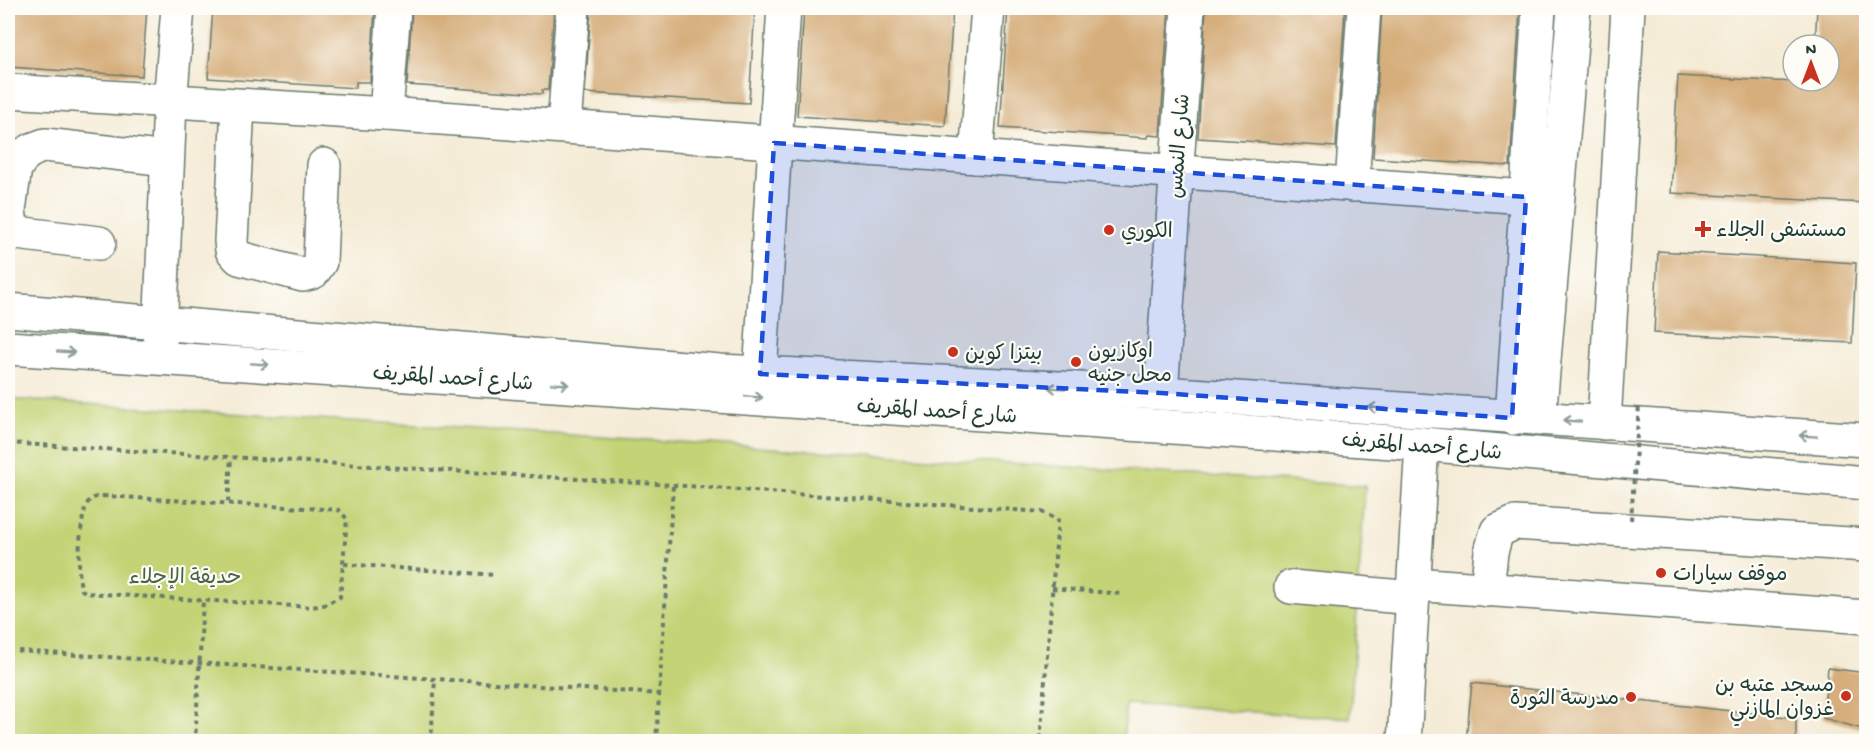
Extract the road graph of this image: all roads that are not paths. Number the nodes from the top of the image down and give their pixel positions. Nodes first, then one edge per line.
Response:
1 (178, 8) edge
2 (394, 8) edge
3 (573, 8) edge
4 (784, 8) edge
5 (988, 8) edge
6 (1188, 8) edge
7 (1365, 8) edge
8 (1539, 8) edge
9 (1574, 8) edge
10 (1628, 8) edge
11 (8, 92) edge
12 (170, 103) junction
13 (238, 106) junction
14 (386, 114) junction
15 (564, 126) junction
16 (774, 143) junction
17 (976, 157) junction
18 (167, 159) junction
19 (324, 165) dead end
20 (1176, 172) junction
21 (1352, 185) junction
22 (1526, 197) junction
23 (99, 243) dead end
24 (8, 310) edge
25 (160, 322) junction
26 (8, 348) edge
27 (159, 357) junction
28 (760, 374) junction
29 (1161, 393) junction
30 (1525, 418) junction
31 (1604, 423) junction
32 (1866, 440) edge
33 (1422, 444) junction
34 (1866, 483) edge
35 (1866, 545) edge
36 (1291, 587) dead end
37 (1487, 590) junction
38 (1413, 591) junction
39 (1866, 617) edge
40 (1404, 741) edge

1 - 12 main road
2 - 14 main road
3 - 15 main road
4 - 16 main road
5 - 17 main road
6 - 20 main road, شارع النمس
7 - 21 main road
8 - 22 main road
9 - 30 main road
10 - 31 main road
11 - 12 main road
12 - 13 main road
12 - 18 main road
13 - 14 main road
13 - 19 main road
14 - 15 main road
15 - 16 main road
16 - 17 main road
16 - 28 main road
17 - 20 main road
18 - 23 main road
18 - 25 main road
20 - 21 main road
20 - 29 main road, شارع النمس
21 - 22 main road
22 - 30 main road
24 - 25 main road, شارع أحمد المقريف
25 - 27 main road
25 - 28 main road, شارع أحمد المقريف
26 -> 27 main road, شارع أحمد المقريف
27 -> 33 main road, شارع أحمد المقريف
29 -> 28 main road, شارع أحمد المقريف
30 -> 29 main road, شارع أحمد المقريف
31 -> 30 main road, شارع أحمد المقريف
32 -> 31 main road, شارع أحمد المقريف
33 - 34 main road, شارع أحمد المقريف
33 - 38 main road
35 - 37 main road
36 - 38 main road
37 - 38 main road
37 - 39 main road
38 - 40 main road

